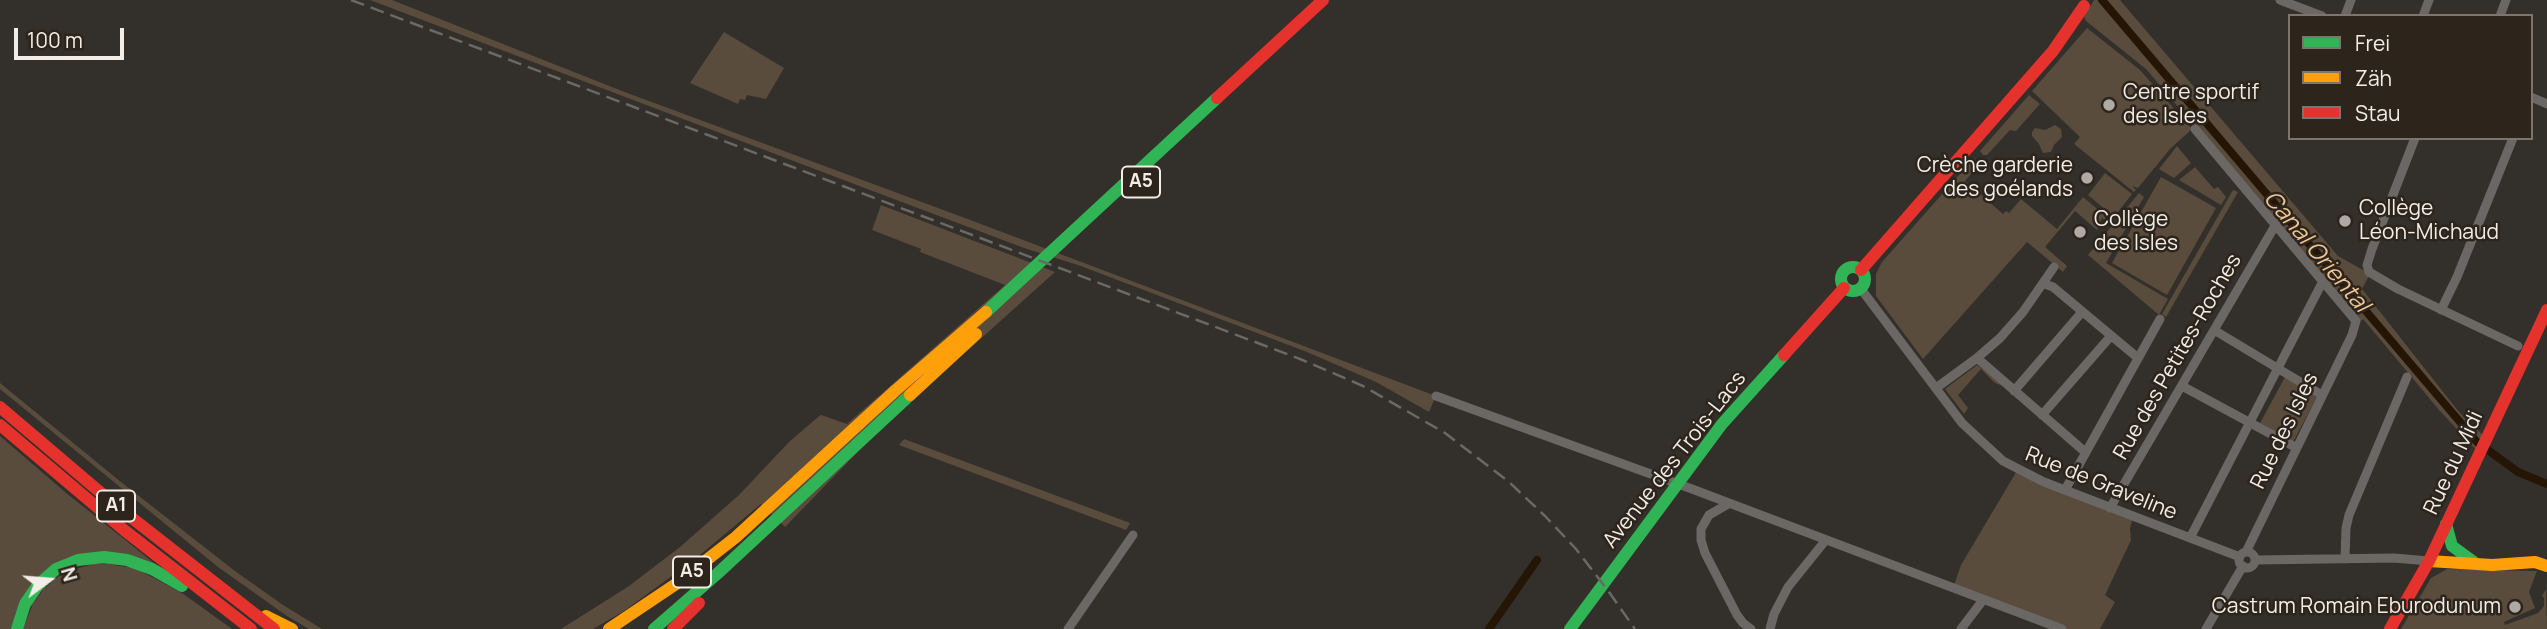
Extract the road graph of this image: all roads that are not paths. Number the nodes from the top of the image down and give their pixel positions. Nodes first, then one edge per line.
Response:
1 (1323, 0) edge
2 (1338, 0) edge
3 (2286, 1) edge
4 (2086, 3) edge
5 (2317, 14) edge
6 (2195, 129) dead end
7 (2414, 140) edge
8 (2512, 140) edge
9 (2276, 224) junction
10 (2054, 267) dead end
11 (1861, 270) junction
12 (2323, 281) junction
13 (2045, 284) junction
14 (1844, 288) junction
15 (1861, 289) junction
16 (2441, 310) junction
17 (2547, 310) edge
18 (2082, 312) junction
19 (2160, 319) dead end
20 (2214, 330) junction
21 (2110, 337) junction
22 (2518, 346) dead end
23 (1978, 358) junction
24 (2138, 358) junction
25 (2279, 368) junction
26 (2407, 377) dead end
27 (2182, 386) junction
28 (1936, 388) junction
29 (2014, 391) junction
30 (2322, 395) junction
31 (1436, 396) dead end
32 (0, 407) edge
33 (2042, 415) junction
34 (2250, 423) junction
35 (0, 425) edge
36 (2295, 447) junction
37 (2084, 451) junction
38 (1677, 484) junction
39 (2064, 490) junction
40 (1728, 504) junction
41 (2110, 508) junction
42 (773, 512) junction
43 (2446, 524) junction
44 (763, 532) junction
45 (1133, 535) dead end
46 (2190, 538) junction
47 (1825, 541) junction
48 (2394, 558) junction
49 (2243, 559) junction
50 (2345, 559) junction
51 (2429, 561) junction
52 (2487, 565) junction
53 (2547, 566) edge
54 (2412, 591) junction
55 (236, 600) junction
56 (1983, 600) junction
57 (17, 629) edge
58 (251, 629) edge
59 (274, 629) edge
60 (292, 629) edge
61 (609, 629) edge
62 (640, 629) edge
63 (654, 629) edge
64 (673, 629) edge
65 (1068, 629) edge
66 (1570, 629) edge
67 (1751, 629) edge
68 (1770, 629) edge
69 (1961, 629) edge
70 (2062, 629) edge
71 (2206, 629) edge
72 (2390, 629) edge

1 - 42 main road, A5
2 - 42 main road, A5
3 - 5 street
4 - 11 main road
6 - 9 street
7 - 16 street
8 - 16 street
9 - 12 street
9 - 20 street, Rue des Petites-Roches
10 - 13 street
11 - 14 main road
11 - 15 main road
12 - 25 street
12 - 30 street, Rue des Isles
13 - 18 street
13 - 23 street
14 - 15 main road
14 - 38 main road, Avenue des Trois-Lacs
15 - 28 street, Rue de Graveline
16 - 22 street
17 - 43 main road, Rue du Midi
18 - 21 street
18 - 29 street
19 - 24 street
20 - 25 street
20 - 27 street, Rue des Petites-Roches
21 - 24 street
21 - 33 street
23 - 28 street
23 - 29 street
24 - 37 street
25 - 30 street
25 - 34 street
26 - 50 street
27 - 34 street
27 - 41 street, Rue des Petites-Roches
28 - 39 street, Rue de Graveline
29 - 33 street
30 - 36 street, Rue des Isles
31 - 38 street
32 - 55 main road, A1
33 - 37 street
34 - 36 street
34 - 46 street
35 - 58 main road, A1
36 - 49 street, Rue des Isles
37 - 39 street
38 - 40 street
38 - 66 main road, Avenue des Trois-Lacs
39 - 41 street, Rue de Graveline
40 - 47 street
40 - 67 street
41 - 46 street, Rue de Graveline
42 - 44 main road, A5
42 - 61 main road, A5
42 - 62 main road
43 - 51 main road, Rue du Midi
43 - 52 main road
44 - 63 main road, A5
44 - 64 main road
45 - 65 street
46 - 49 street, Rue de Graveline
47 - 56 street
47 - 68 street
48 - 50 street
48 - 51 street
48 - 54 street
49 - 50 street
49 - 71 street, Rue des Isles
51 - 52 main road
51 - 54 main road, Rue du Midi
52 - 53 main road
54 - 72 main road, Rue du Midi
55 - 59 main road, A1
55 - 60 main road
56 - 69 street
56 - 70 street
57 - 58 main road

